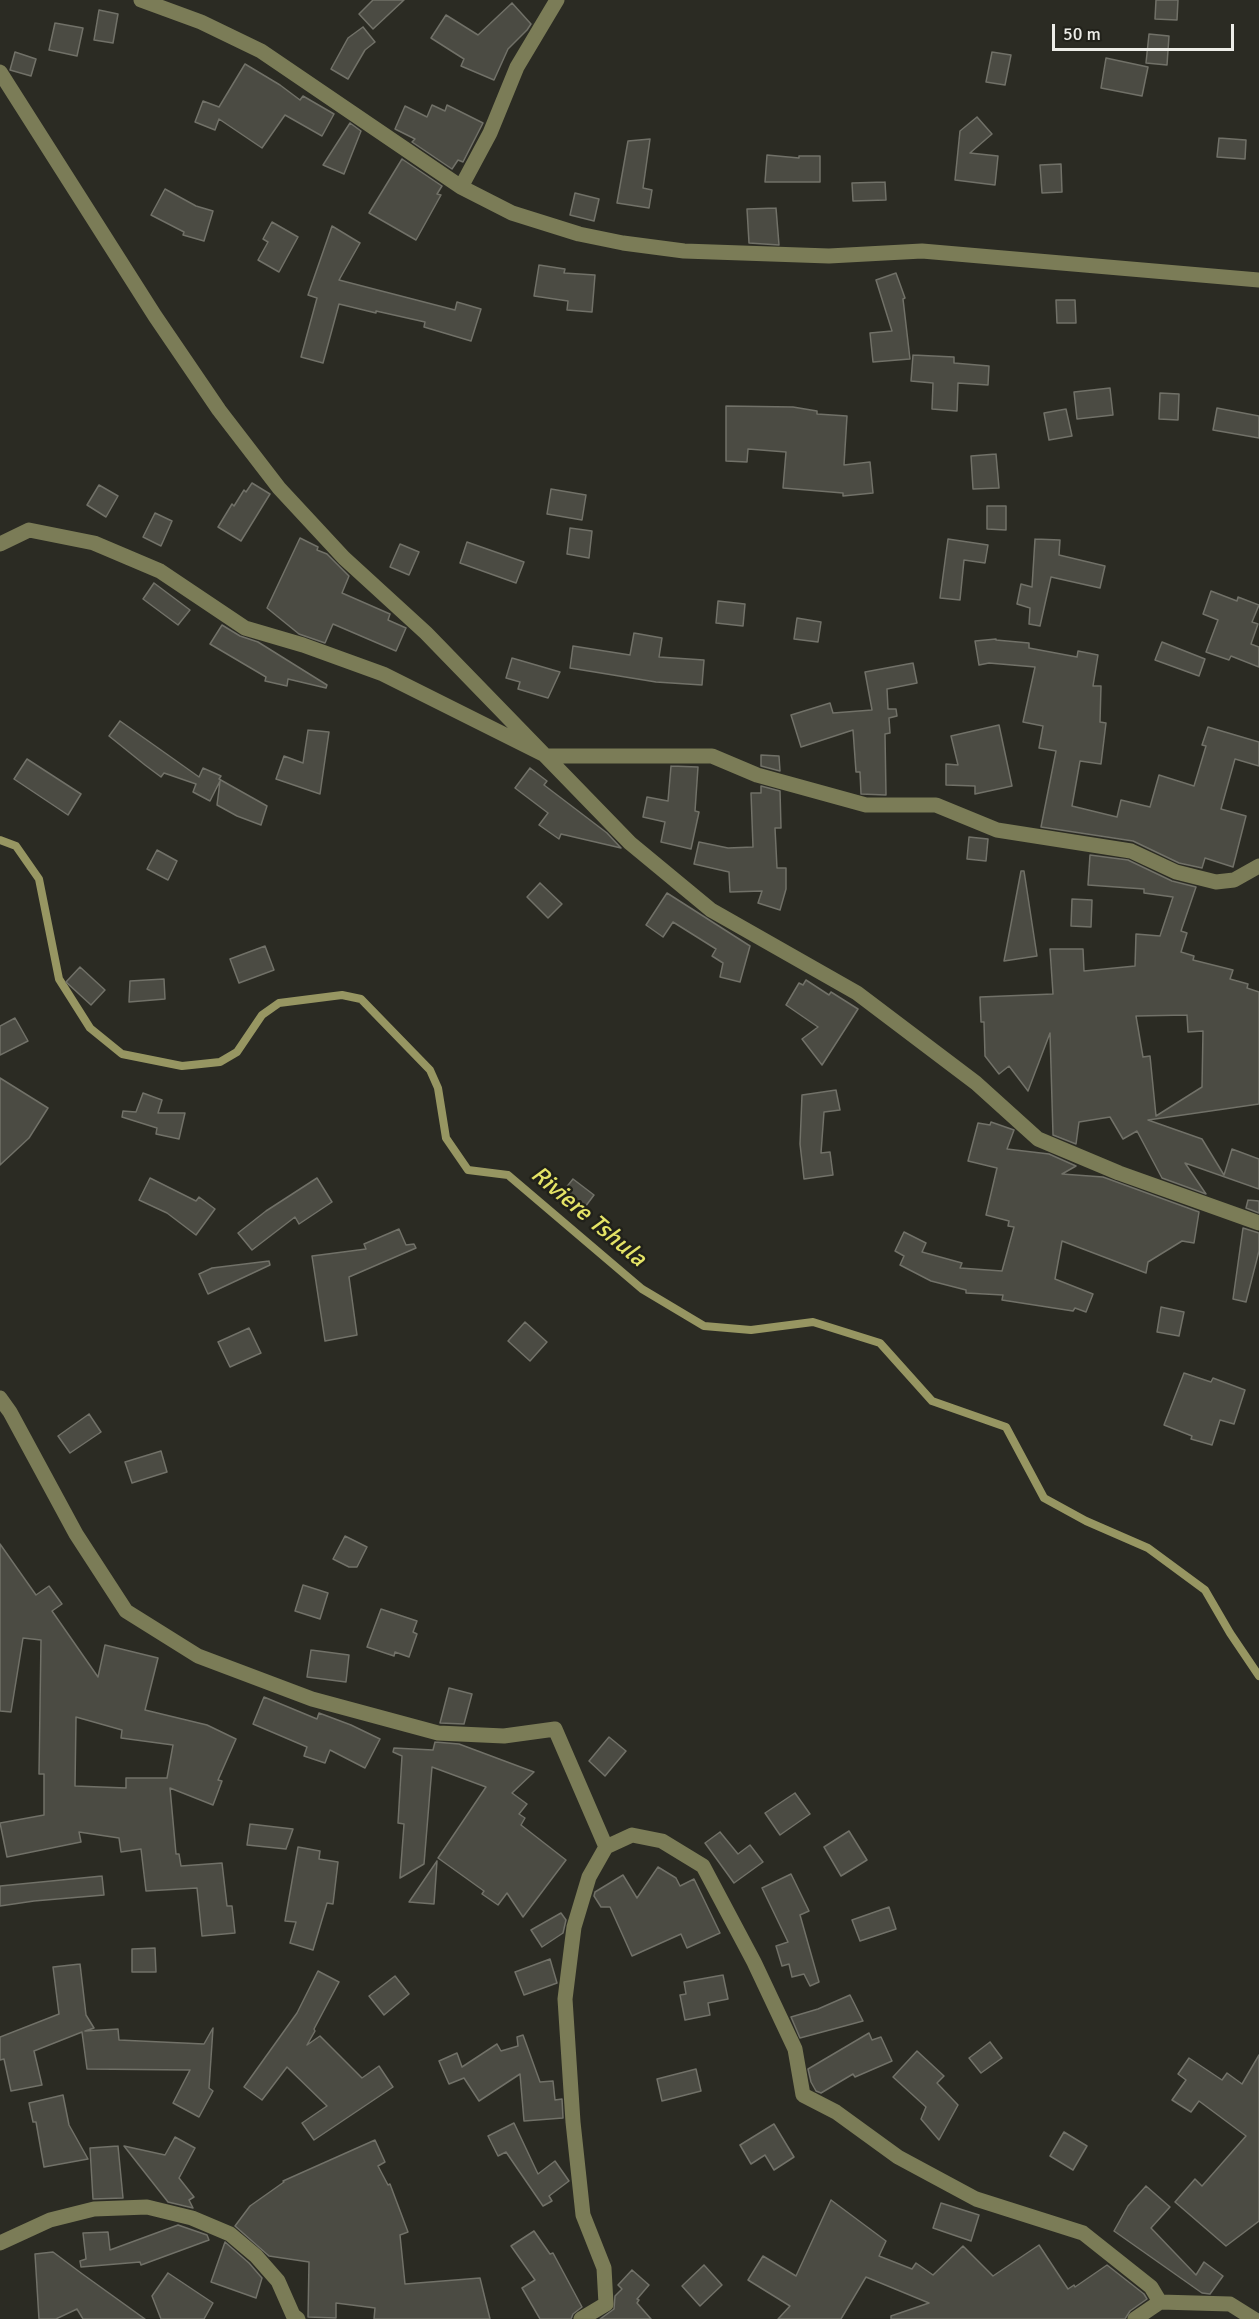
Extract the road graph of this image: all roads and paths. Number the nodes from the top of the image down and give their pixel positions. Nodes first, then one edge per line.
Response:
1 (141, 0) edge
2 (557, 0) edge
3 (0, 72) edge
4 (461, 187) junction
5 (1258, 276) edge
6 (0, 544) edge
7 (547, 756) junction
8 (1259, 866) edge
9 (1259, 1223) edge
10 (0, 1398) edge
11 (606, 1847) junction
12 (0, 2243) edge
13 (1160, 2302) junction
14 (298, 2319) edge
15 (582, 2319) edge
16 (1135, 2319) edge
17 (1254, 2319) edge

1 - 4 street
2 - 4 street
3 - 7 street
4 - 5 street
6 - 7 street
7 - 8 street
7 - 9 street
10 - 11 street
11 - 13 street
11 - 15 street
12 - 14 street
13 - 16 street
13 - 17 street

